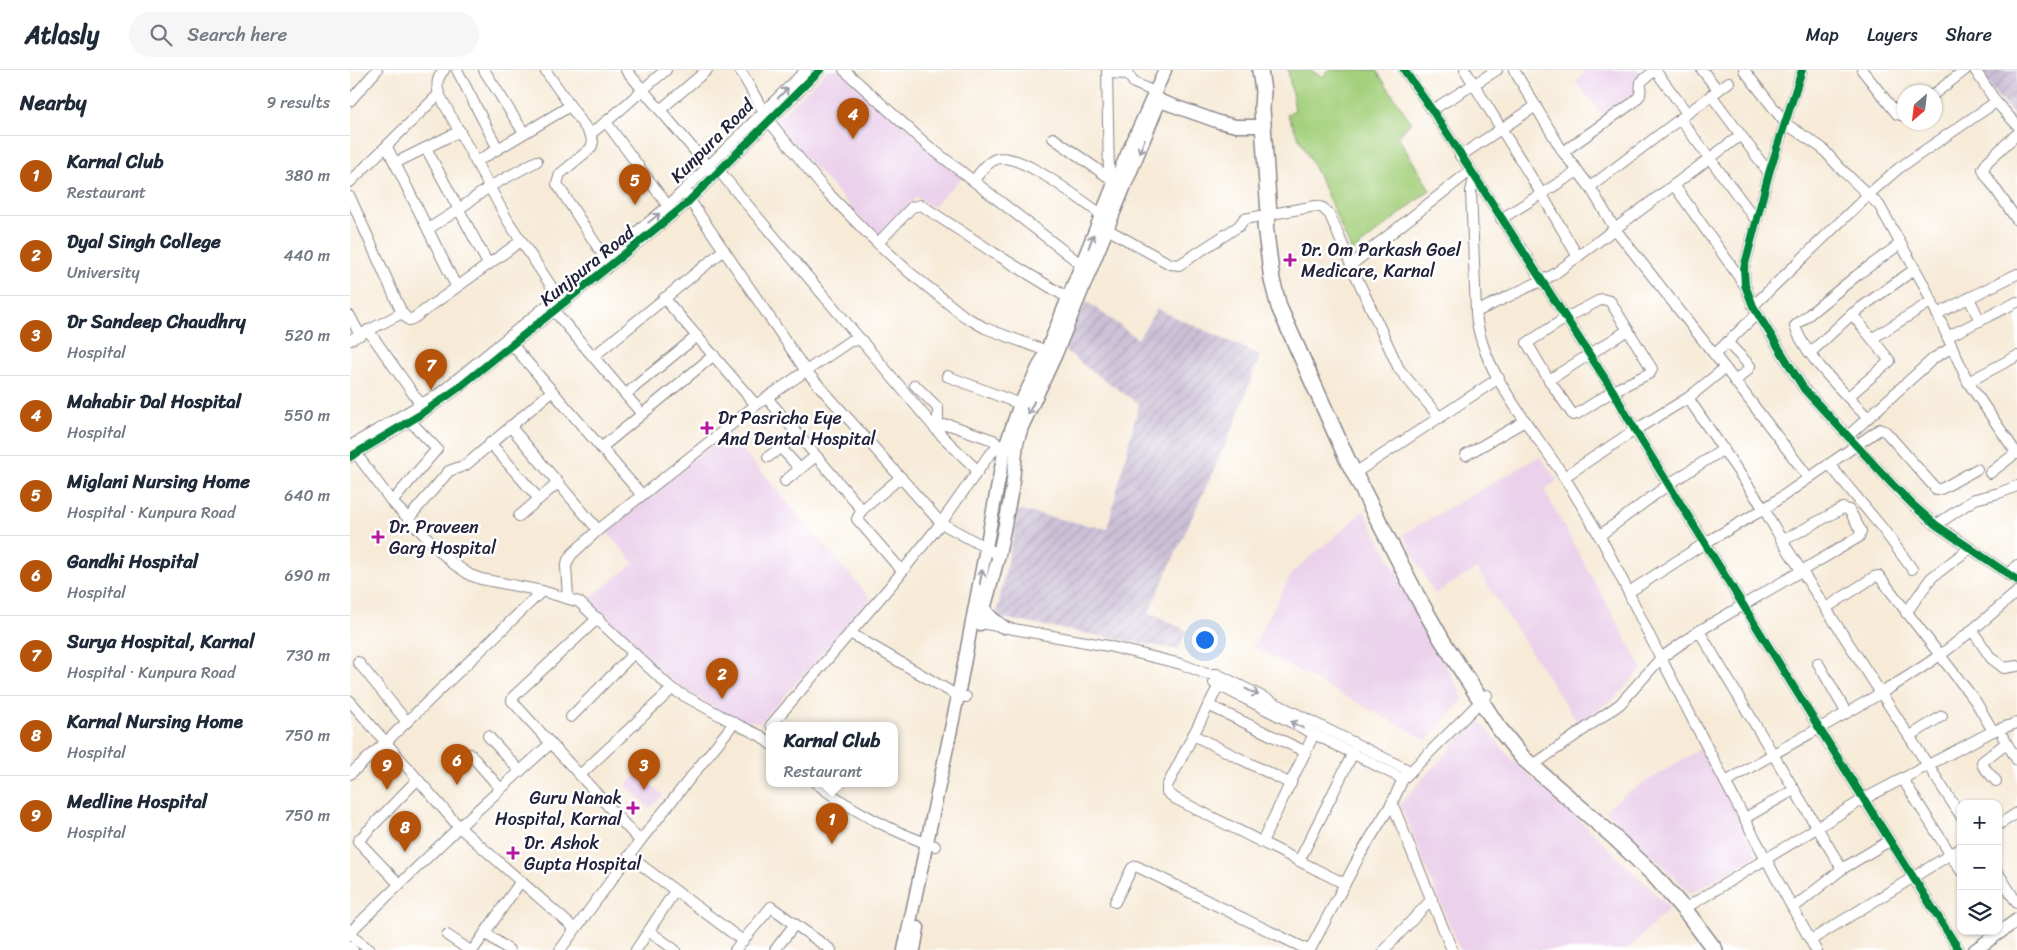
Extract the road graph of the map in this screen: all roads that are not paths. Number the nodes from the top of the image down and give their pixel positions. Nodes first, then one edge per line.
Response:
1 (377, 70) edge
2 (444, 70) edge
3 (457, 70) edge
4 (484, 70) edge
5 (545, 70) edge
6 (626, 70) edge
7 (666, 70) edge
8 (707, 70) edge
9 (806, 70) edge
10 (820, 70) edge
11 (844, 70) edge
12 (1165, 70) edge
13 (1173, 70) edge
14 (1254, 70) edge
15 (1260, 70) edge
16 (1404, 70) edge
17 (1465, 70) edge
18 (1497, 70) edge
19 (1514, 70) edge
20 (1655, 70) edge
21 (1702, 70) edge
22 (1744, 70) edge
23 (1802, 70) edge
24 (1862, 70) edge
25 (1965, 70) edge
26 (1975, 70) edge
27 (742, 71) edge
28 (1108, 71) edge
29 (1729, 82) dead end
30 (1474, 85) junction
31 (1942, 88) edge
32 (641, 89) junction
33 (1714, 93) junction
34 (439, 94) junction
35 (1157, 96) junction
36 (350, 101) edge
37 (1996, 102) junction
38 (570, 106) junction
39 (1536, 106) junction
40 (1262, 109) junction
41 (660, 110) junction
42 (1432, 110) junction
43 (1897, 113) edge
44 (767, 116) junction
45 (1683, 116) junction
46 (606, 122) junction
47 (1786, 124) junction
48 (2017, 125) edge
49 (1263, 126) junction
50 (1501, 129) junction
51 (460, 132) junction
52 (524, 133) junction
53 (590, 134) junction
54 (2017, 134) edge
55 (1741, 135) junction
56 (1054, 138) dead end
57 (387, 147) junction
58 (426, 148) junction
59 (498, 149) junction
60 (1563, 152) junction
61 (1460, 156) junction
62 (1709, 159) junction
63 (537, 161) dead end
64 (476, 162) junction
65 (395, 163) junction
66 (1578, 170) junction
67 (714, 171) junction
68 (1769, 173) junction
69 (1472, 174) junction
70 (974, 180) junction
71 (350, 182) edge
72 (1116, 183) junction
73 (1674, 185) junction
74 (489, 187) junction
75 (1590, 187) junction
76 (1541, 193) junction
77 (1869, 194) junction
78 (687, 196) junction
79 (350, 197) edge
80 (668, 206) junction
81 (458, 210) junction
82 (1101, 214) junction
83 (1269, 215) junction
84 (1500, 219) junction
85 (1756, 220) junction
86 (2017, 220) edge
87 (428, 229) junction
88 (1615, 229) junction
89 (1107, 230) junction
90 (521, 241) junction
91 (878, 243) junction
92 (1900, 244) junction
93 (724, 250) junction
94 (1578, 258) junction
95 (608, 262) junction
96 (488, 264) junction
97 (1082, 265) junction
98 (1351, 265) junction
99 (1915, 269) junction
100 (2017, 274) edge
101 (1542, 281) junction
102 (456, 286) junction
103 (1745, 286) junction
104 (664, 298) junction
105 (1068, 298) junction
106 (1970, 298) junction
107 (1932, 301) junction
108 (2017, 302) edge
109 (556, 304) junction
110 (1755, 310) junction
111 (1476, 312) junction
112 (402, 313) junction
113 (1852, 314) junction
114 (1937, 314) junction
115 (350, 316) edge
116 (1065, 318) junction
117 (1566, 318) junction
118 (1980, 321) junction
119 (1628, 330) junction
120 (364, 333) junction
121 (697, 336) junction
122 (1947, 337) junction
123 (1873, 338) junction
124 (350, 340) edge
125 (862, 340) junction
126 (510, 342) junction
127 (1727, 342) junction
128 (1951, 348) junction
129 (1052, 352) junction
130 (1810, 353) junction
131 (1589, 354) junction
132 (1714, 354) junction
133 (714, 355) junction
134 (594, 356) junction
135 (2017, 356) edge
136 (1725, 368) junction
137 (806, 371) junction
138 (946, 376) dead end
139 (1499, 378) junction
140 (1549, 380) junction
141 (1735, 380) junction
142 (1968, 382) junction
143 (1037, 384) junction
144 (915, 385) dead end
145 (552, 391) junction
146 (1613, 391) junction
147 (626, 394) junction
148 (1848, 397) junction
149 (767, 398) junction
150 (1688, 398) junction
151 (1020, 404) junction
152 (756, 405) junction
153 (423, 408) junction
154 (642, 414) junction
155 (1440, 418) junction
156 (1868, 418) junction
157 (410, 421) junction
158 (1525, 421) junction
159 (510, 426) junction
160 (936, 426) junction
161 (1635, 430) junction
162 (798, 435) junction
163 (1848, 436) junction
164 (490, 443) junction
165 (1856, 446) junction
166 (1003, 447) junction
167 (601, 448) junction
168 (781, 448) junction
169 (1724, 449) junction
170 (352, 451) edge
171 (2016, 454) edge
172 (1466, 455) dead end
173 (816, 456) junction
174 (768, 457) dead end
175 (1829, 464) junction
176 (800, 469) junction
177 (1977, 469) dead end
178 (978, 471) junction
179 (1358, 471) junction
180 (1990, 473) dead end
181 (901, 477) junction
182 (1564, 477) junction
183 (1809, 478) junction
184 (785, 481) dead end
185 (558, 483) junction
186 (1669, 484) junction
187 (2017, 486) edge
188 (641, 494) junction
189 (538, 499) junction
190 (392, 502) junction
191 (1764, 509) junction
192 (862, 510) junction
193 (519, 516) dead end
194 (408, 519) junction
195 (941, 523) junction
196 (1936, 525) junction
197 (598, 530) junction
198 (1599, 536) junction
199 (1782, 541) junction
200 (1706, 543) junction
201 (987, 547) junction
202 (1970, 548) junction
203 (999, 555) junction
204 (2017, 565) edge
205 (1912, 569) dead end
206 (1801, 570) junction
207 (902, 571) junction
208 (2013, 577) edge
209 (542, 592) junction
210 (1629, 592) junction
211 (2017, 592) edge
212 (568, 598) junction
213 (1743, 605) junction
214 (1826, 608) junction
215 (984, 609) junction
216 (1906, 614) junction
217 (598, 618) junction
218 (977, 623) junction
219 (1004, 628) junction
220 (1972, 630) junction
221 (1699, 631) junction
222 (850, 633) junction
223 (634, 653) junction
224 (1939, 655) junction
225 (1661, 658) junction
226 (358, 662) dead end
227 (1818, 664) dead end
228 (2017, 666) edge
229 (1207, 674) junction
230 (1219, 685) junction
231 (672, 689) junction
232 (1881, 693) junction
233 (962, 697) junction
234 (1484, 698) junction
235 (350, 701) edge
236 (1208, 705) junction
237 (1846, 712) junction
238 (1942, 716) dead end
239 (571, 717) dead end
240 (407, 722) junction
241 (773, 722) edge
242 (2017, 723) edge
243 (734, 724) junction
244 (1819, 728) junction
245 (766, 730) edge
246 (1997, 730) junction
247 (1314, 734) junction
248 (1193, 735) junction
249 (488, 736) dead end
250 (761, 736) junction
251 (1910, 736) junction
252 (766, 740) edge
253 (385, 743) junction
254 (551, 743) junction
255 (2006, 743) junction
256 (1306, 752) junction
257 (1353, 753) junction
258 (470, 754) dead end
259 (1772, 754) junction
260 (2017, 760) edge
261 (1535, 764) junction
262 (1927, 765) junction
263 (520, 771) junction
264 (350, 774) edge
265 (580, 775) junction
266 (1407, 775) junction
267 (1902, 778) junction
268 (417, 780) junction
269 (1996, 781) dead end
270 (1726, 782) junction
271 (1291, 784) junction
272 (822, 787) edge
273 (500, 788) junction
274 (1794, 790) junction
275 (1864, 799) junction
276 (1392, 803) junction
277 (1957, 810) edge
278 (2017, 813) edge
279 (1746, 818) junction
280 (2002, 822) edge
281 (459, 827) junction
282 (1816, 828) junction
283 (640, 841) junction
284 (1889, 841) junction
285 (1262, 842) junction
286 (931, 845) junction
287 (1957, 851) edge
288 (1950, 855) junction
289 (629, 856) junction
290 (1766, 858) junction
291 (1299, 861) junction
292 (1957, 865) edge
293 (1842, 869) junction
294 (1913, 876) junction
295 (2002, 879) edge
296 (521, 882) junction
297 (399, 884) junction
298 (1345, 884) junction
299 (675, 892) junction
300 (1432, 899) junction
301 (1115, 902) dead end
302 (2017, 902) edge
303 (1687, 906) junction
304 (1793, 908) junction
305 (2017, 920) edge
306 (795, 924) junction
307 (576, 928) junction
308 (2002, 928) edge
309 (649, 931) junction
310 (350, 933) edge
311 (485, 933) junction
312 (448, 935) dead end
313 (1993, 935) edge
314 (743, 940) junction
315 (1811, 940) junction
316 (350, 947) edge
317 (353, 950) edge
318 (370, 950) edge
319 (469, 950) edge
320 (473, 950) edge
321 (509, 950) edge
322 (560, 950) edge
323 (636, 950) edge
324 (675, 950) edge
325 (735, 950) edge
326 (775, 950) edge
327 (831, 950) edge
328 (904, 950) edge
329 (914, 950) edge
330 (1309, 950) edge
331 (1384, 950) edge
332 (1451, 950) edge
333 (1715, 950) edge
334 (1724, 950) edge
335 (1816, 950) edge
336 (1959, 950) edge
337 (1975, 950) edge

1 - 36 street
2 - 34 street
3 - 59 street
4 - 52 street
5 - 38 street
6 - 32 street
7 - 32 street
8 - 41 street
44 -> 9 street, Kunpura Road
10 - 44 street, Kunjpura Road
11 - 70 street
12 - 35 main road
13 - 35 main road
14 - 40 highway
15 - 40 highway
16 - 42 street
17 - 30 street
18 - 30 street
19 - 39 street
20 - 45 street
20 - 60 street
21 - 33 street
22 - 47 street
23 - 47 street
24 - 43 street
25 - 31 street
26 - 37 street
27 - 44 street
28 - 35 street
28 - 72 street
29 - 33 street
30 - 42 street
30 - 50 street
32 - 41 street
32 - 46 street
33 - 45 street
33 - 55 street
34 - 51 street
34 - 57 street
35 - 49 main road
35 - 72 main road
37 - 48 street
37 - 77 street
38 - 52 street
38 - 53 street
39 - 50 street
39 - 60 street
40 - 49 highway
41 - 67 street
42 - 61 street
44 - 67 street, Kunjpura Road
44 - 91 street
45 - 62 street
45 - 75 street
46 - 53 street
46 - 80 street
47 - 68 street
47 - 77 street
49 - 83 highway
50 - 61 street
50 - 76 street
51 - 58 street
51 - 64 street
52 - 59 street
53 - 95 street
54 - 86 street
55 - 62 street
55 - 68 street
56 - 72 street
57 - 65 street
57 - 71 street
58 - 65 street
58 - 81 street
59 - 64 street
60 - 66 street
61 - 69 street
62 - 73 street
62 - 85 street
63 - 74 street
64 - 74 street
65 - 87 street
66 - 75 street
66 - 76 street
67 - 78 street, Kunjpura Road
67 - 125 street
68 - 85 street
69 - 84 street
69 - 98 street
69 - 111 street
70 - 82 street
70 - 97 street
72 - 82 main road
72 - 89 main road
73 - 88 street
73 - 103 street
74 - 81 street
74 - 90 street
75 - 88 street
76 - 84 street
76 - 94 street
77 - 92 street
77 - 110 street
78 - 80 street, Kunpura Road
78 - 93 street
78 - 95 street, Kunjpura Road
79 - 112 street
95 -> 80 street, Kunpura Road
81 - 87 street
81 - 96 street
97 -> 82 main road
83 - 89 street
83 - 98 street
83 - 179 highway
84 - 101 street
85 - 103 street
87 - 102 street
88 - 94 street
88 - 132 street
89 - 116 main road
90 - 96 street
90 - 109 street
91 - 105 street
91 - 129 street
92 - 99 street
92 - 130 street
93 - 104 street
93 - 137 street
94 - 101 street
95 - 109 street, Kunjpura Road
96 - 102 street
97 - 105 main road
98 - 155 street
99 - 107 street
99 - 113 street
100 - 106 street
101 - 111 street
101 - 117 street
102 - 112 street
103 - 110 street
104 - 121 street
104 - 134 street
105 - 116 main road
106 - 114 street
106 - 118 street
107 - 114 street
107 - 123 street
108 - 118 street
109 - 126 street, Kunjpura Road
109 - 134 street
110 - 127 street
110 - 163 street
111 - 139 street
112 - 120 street
113 - 123 street
113 - 130 street
114 - 122 street
115 - 120 street
116 - 129 main road
117 - 119 street
117 - 131 street
117 - 140 street
118 - 122 street
119 - 131 street
119 - 146 street
120 - 124 street
120 - 153 street
121 - 133 street
121 - 147 street
122 - 128 street
123 - 148 street
125 - 137 street
125 - 160 street
126 - 145 street
126 - 153 street, Kunjpura Road
127 - 132 street
127 - 141 street
128 - 142 street
128 - 156 street
129 - 143 main road
130 - 148 street
131 - 140 street
131 - 146 street
132 - 136 street
133 - 152 street
133 - 154 street
134 - 147 street
135 - 142 street
136 - 141 street
136 - 150 street
137 - 149 street
137 - 181 street
138 - 151 street
139 - 155 street
139 - 158 street
140 - 146 street
141 - 183 street
142 - 171 street
143 - 151 main road
143 -> 203 main road
144 - 160 street
145 - 159 street
145 - 167 street
146 - 161 street
147 - 154 street
148 - 156 street
149 - 152 street
149 - 162 street
150 - 161 street
150 - 169 street
151 - 166 main road
152 - 188 street
153 - 157 street, Kunjpura Road
153 - 170 street
154 - 167 street
155 - 179 street
156 - 163 street
157 - 170 street, Kunjpura Road
157 - 190 street
158 - 172 street
158 - 182 street
159 - 164 street
159 - 185 street
160 - 166 street
160 - 178 street
161 - 182 street
161 - 186 street
162 - 168 street
162 - 173 street
163 - 165 street
164 - 189 street
164 - 194 street
165 - 175 street
165 - 177 street
165 - 196 street
166 - 178 street
166 - 201 main road
167 - 188 street
168 - 174 street
168 - 176 street
169 - 186 street
169 - 191 street
170 - 190 street
171 - 180 street
173 - 176 street
173 - 192 street
175 - 183 street
175 - 205 street
176 - 184 street
178 - 195 street
179 - 234 highway
181 - 192 street
181 - 195 street
182 - 198 street
183 - 191 street
185 - 189 street
185 - 197 street
186 - 198 street
186 - 200 street
187 - 196 street
188 - 197 street
189 - 193 street
190 - 194 street
191 - 199 street
191 - 200 street
192 - 207 street
194 - 209 street
195 - 201 street
195 - 207 street
196 - 202 street
197 - 212 street
198 - 210 street
199 - 206 street
199 - 206 street
200 - 210 street
200 - 213 street
201 - 203 street
218 -> 201 main road
202 - 208 street
202 - 216 street
203 - 215 main road
204 - 208 street
206 - 213 street
206 - 214 street
207 - 222 street
209 - 212 street
209 - 240 street
210 - 225 street
211 - 220 street
212 - 217 street
213 - 221 street
213 - 244 street
214 - 216 street
214 - 232 street
215 - 218 main road
215 - 219 main road
216 - 224 street
217 - 223 street
217 - 254 street
218 - 219 street
218 - 233 main road
219 - 229 street
220 - 224 street
220 - 228 street
221 - 225 street
221 - 259 street
222 - 233 street
222 - 241 street
223 - 231 street
223 - 239 street
224 - 232 street
224 - 246 street
225 - 261 street
225 - 270 street
226 - 240 street
227 - 237 street
229 - 230 street
229 -> 266 street
230 - 236 street
247 -> 230 street
231 - 243 street
231 - 265 street
232 - 237 street
232 - 251 street
233 - 286 main road
234 - 261 highway
234 - 266 street
235 - 253 street
236 - 248 street
236 - 256 street
237 - 244 street
238 - 251 street
240 - 253 street
242 - 246 street
243 - 250 street
243 - 283 street
244 - 259 street
244 - 275 street
245 - 250 street
246 - 255 street
246 - 262 street
247 - 256 street
247 - 257 street
248 - 271 street
248 - 285 street
249 - 263 street
250 - 252 street
251 - 262 street
253 - 264 street
253 - 268 street
254 - 263 street
254 - 265 street
255 - 260 street
255 - 269 street
256 - 271 street
257 - 266 street
257 - 291 street
258 - 273 street
259 - 270 street
259 - 274 street
261 - 303 highway
262 - 267 street
262 - 277 street
263 - 273 street
265 - 283 street
266 - 276 street
267 - 275 street
267 - 288 street
268 - 281 street
268 - 297 street
270 - 279 street
271 - 285 street
272 - 286 street
273 - 281 street
274 - 279 street
274 - 282 street
275 - 282 street
275 - 284 street
276 - 298 street
276 - 300 street
278 - 280 street
279 - 290 street
281 - 296 street
281 - 297 street
282 - 290 street
282 - 293 street
283 - 289 street
284 - 293 street
284 - 294 street
285 - 291 street
286 - 328 main road
286 - 329 main road
287 - 288 street
288 - 292 street
288 - 294 street
289 - 299 street
289 - 307 street
290 - 303 street
290 - 304 street
291 - 298 street
293 - 304 street
294 - 315 street
294 - 336 street
295 - 302 street
296 - 307 street
296 - 311 street
297 - 310 street
298 - 330 street
299 - 309 street
299 - 314 street
300 - 331 street
300 - 332 street
301 - 330 street
303 - 333 highway
303 - 334 highway
304 - 315 street
305 - 308 main road
306 - 314 street
306 - 326 street
306 - 327 street
307 - 322 street
309 - 323 street
309 - 324 street
310 - 318 street
311 - 320 street
311 - 321 street
312 - 319 street
313 - 337 main road
314 - 325 street
315 - 335 street
316 - 317 street

